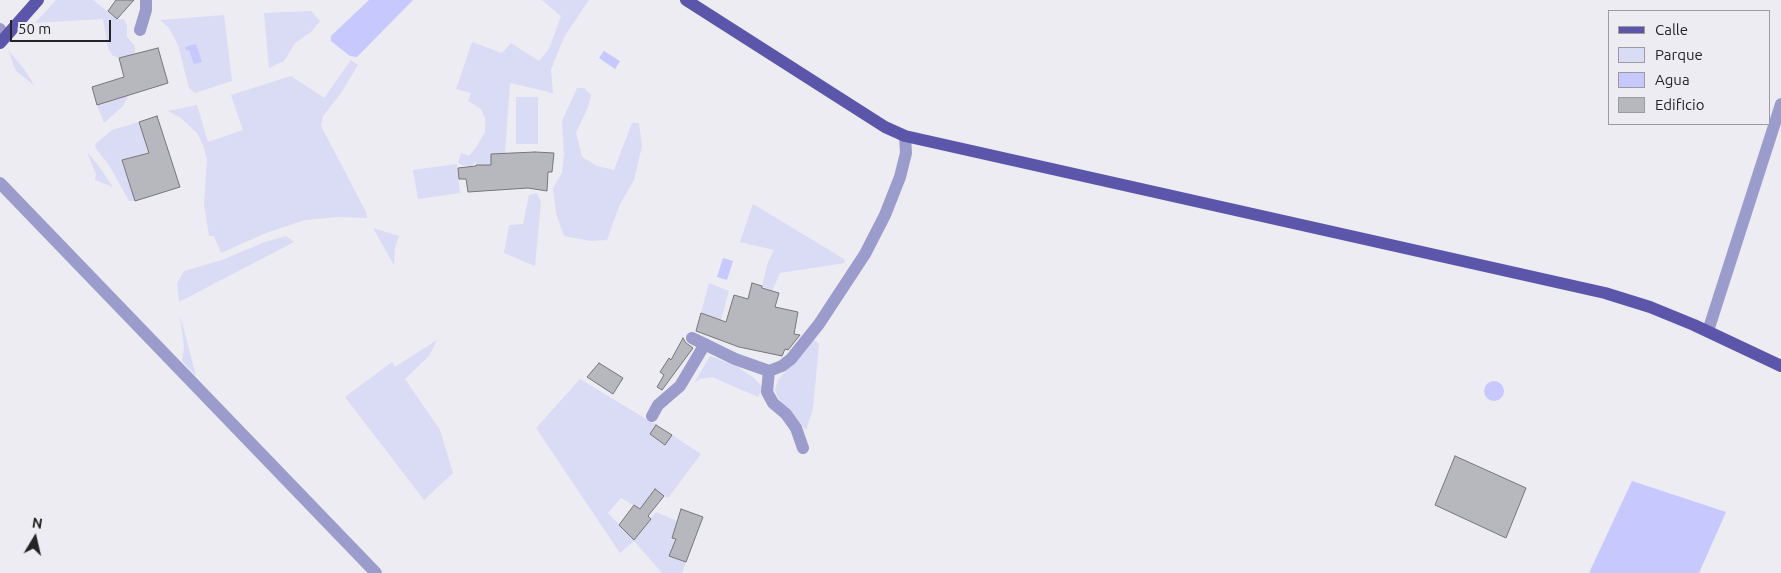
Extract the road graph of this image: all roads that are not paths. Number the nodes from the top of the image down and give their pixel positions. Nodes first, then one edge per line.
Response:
1 (38, 0) edge
2 (146, 0) edge
3 (686, 0) edge
4 (140, 30) dead end
5 (1, 36) edge
6 (1781, 104) edge
7 (905, 136) junction
8 (0, 183) edge
9 (1708, 331) junction
10 (692, 338) dead end
11 (705, 344) junction
12 (1781, 366) edge
13 (769, 371) junction
14 (652, 416) dead end
15 (803, 448) dead end
16 (376, 573) edge

1 - 5 main road
2 - 4 street
3 - 7 main road
6 - 9 street
7 - 9 main road
7 - 13 street
8 - 16 street
9 - 12 main road
10 - 11 street
11 - 13 street
11 - 14 street
13 - 15 street

